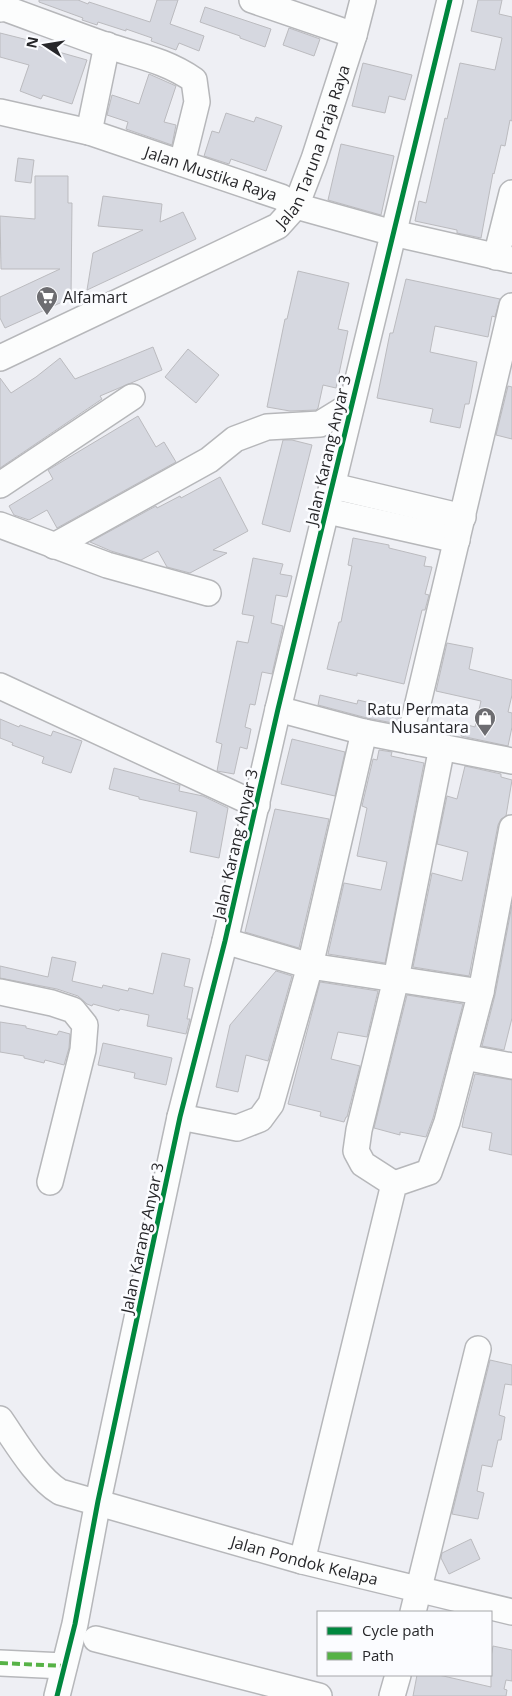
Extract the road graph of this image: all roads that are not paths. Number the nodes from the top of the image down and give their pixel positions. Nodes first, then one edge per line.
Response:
1 (252, 0) edge
2 (363, 0) edge
3 (450, 0) edge
4 (0, 9) edge
5 (354, 35) junction
6 (107, 45) junction
7 (0, 112) edge
8 (0, 124) edge
9 (89, 132) junction
10 (182, 163) junction
11 (512, 193) edge
12 (296, 206) junction
13 (393, 233) junction
14 (504, 258) edge
15 (512, 306) edge
16 (507, 348) edge
17 (0, 358) edge
18 (132, 397) dead end
19 (351, 405) junction
20 (0, 486) edge
21 (333, 486) junction
22 (328, 511) junction
23 (0, 525) edge
24 (460, 528) junction
25 (54, 546) junction
26 (208, 593) dead end
27 (0, 686) edge
28 (278, 709) junction
29 (364, 732) junction
30 (409, 741) junction
31 (442, 747) junction
32 (511, 758) edge
33 (257, 805) junction
34 (512, 828) edge
35 (225, 941) junction
36 (310, 966) junction
37 (396, 979) junction
38 (0, 992) edge
39 (481, 992) junction
40 (464, 1057) junction
41 (512, 1066) edge
42 (180, 1117) junction
43 (50, 1182) dead end
44 (394, 1184) junction
45 (478, 1350) dead end
46 (0, 1419) edge
47 (98, 1501) junction
48 (302, 1561) junction
49 (416, 1601) edge
50 (512, 1612) edge
51 (96, 1639) dead end
52 (0, 1663) edge
53 (64, 1666) junction
54 (398, 1676) edge
55 (57, 1696) edge
56 (319, 1696) edge
57 (392, 1696) edge

1 - 5 street
2 - 5 street, Jalan Taruna Praja Raya
3 - 13 street, Jalan Karang Anyar 3
4 - 6 street
5 - 12 street, Jalan Taruna Praja Raya
6 - 9 street
6 - 10 street
7 - 9 street, Jalan Mustika Raya
8 - 12 street, Jalan Mustika Raya
9 - 10 street, Jalan Mustika Raya
10 - 12 street, Jalan Mustika Raya
11 - 14 street
12 - 13 street
12 - 17 street, Jalan Taruna Praja Raya
13 - 14 street
13 - 19 street, Jalan Karang Anyar 3
15 - 16 street
16 - 24 street
18 - 20 street
19 - 21 street, Jalan Karang Anyar 3
19 - 25 street
21 - 22 street, Jalan Karang Anyar 3
21 - 24 street
22 - 24 street
22 - 28 street, Jalan Karang Anyar 3
23 - 25 street
24 - 30 street
25 - 26 street
27 - 33 street
28 - 29 street
28 - 33 street, Jalan Karang Anyar 3
29 - 30 street
29 - 36 street
30 - 31 street
31 - 32 street
31 - 37 street
33 - 35 street, Jalan Karang Anyar 3
34 - 39 street
35 - 36 street
35 - 42 street, Jalan Karang Anyar 3
36 - 37 street
36 - 42 street
37 - 39 street
37 - 44 street
38 - 43 street
39 - 40 street
40 - 41 street
40 - 44 street
42 - 47 street, Jalan Karang Anyar 3
44 - 48 street
45 - 49 street
46 - 47 street, Jalan Pondok Kelapa
47 - 48 street, Jalan Pondok Kelapa
47 - 53 street, Jalan Karang Anyar 3
48 - 49 street, Jalan Pondok Kelapa
49 - 50 street, Jalan Pondok Kelapa
51 - 56 street
52 - 53 street
53 - 55 street, Jalan Karang Anyar 3
54 - 57 street

